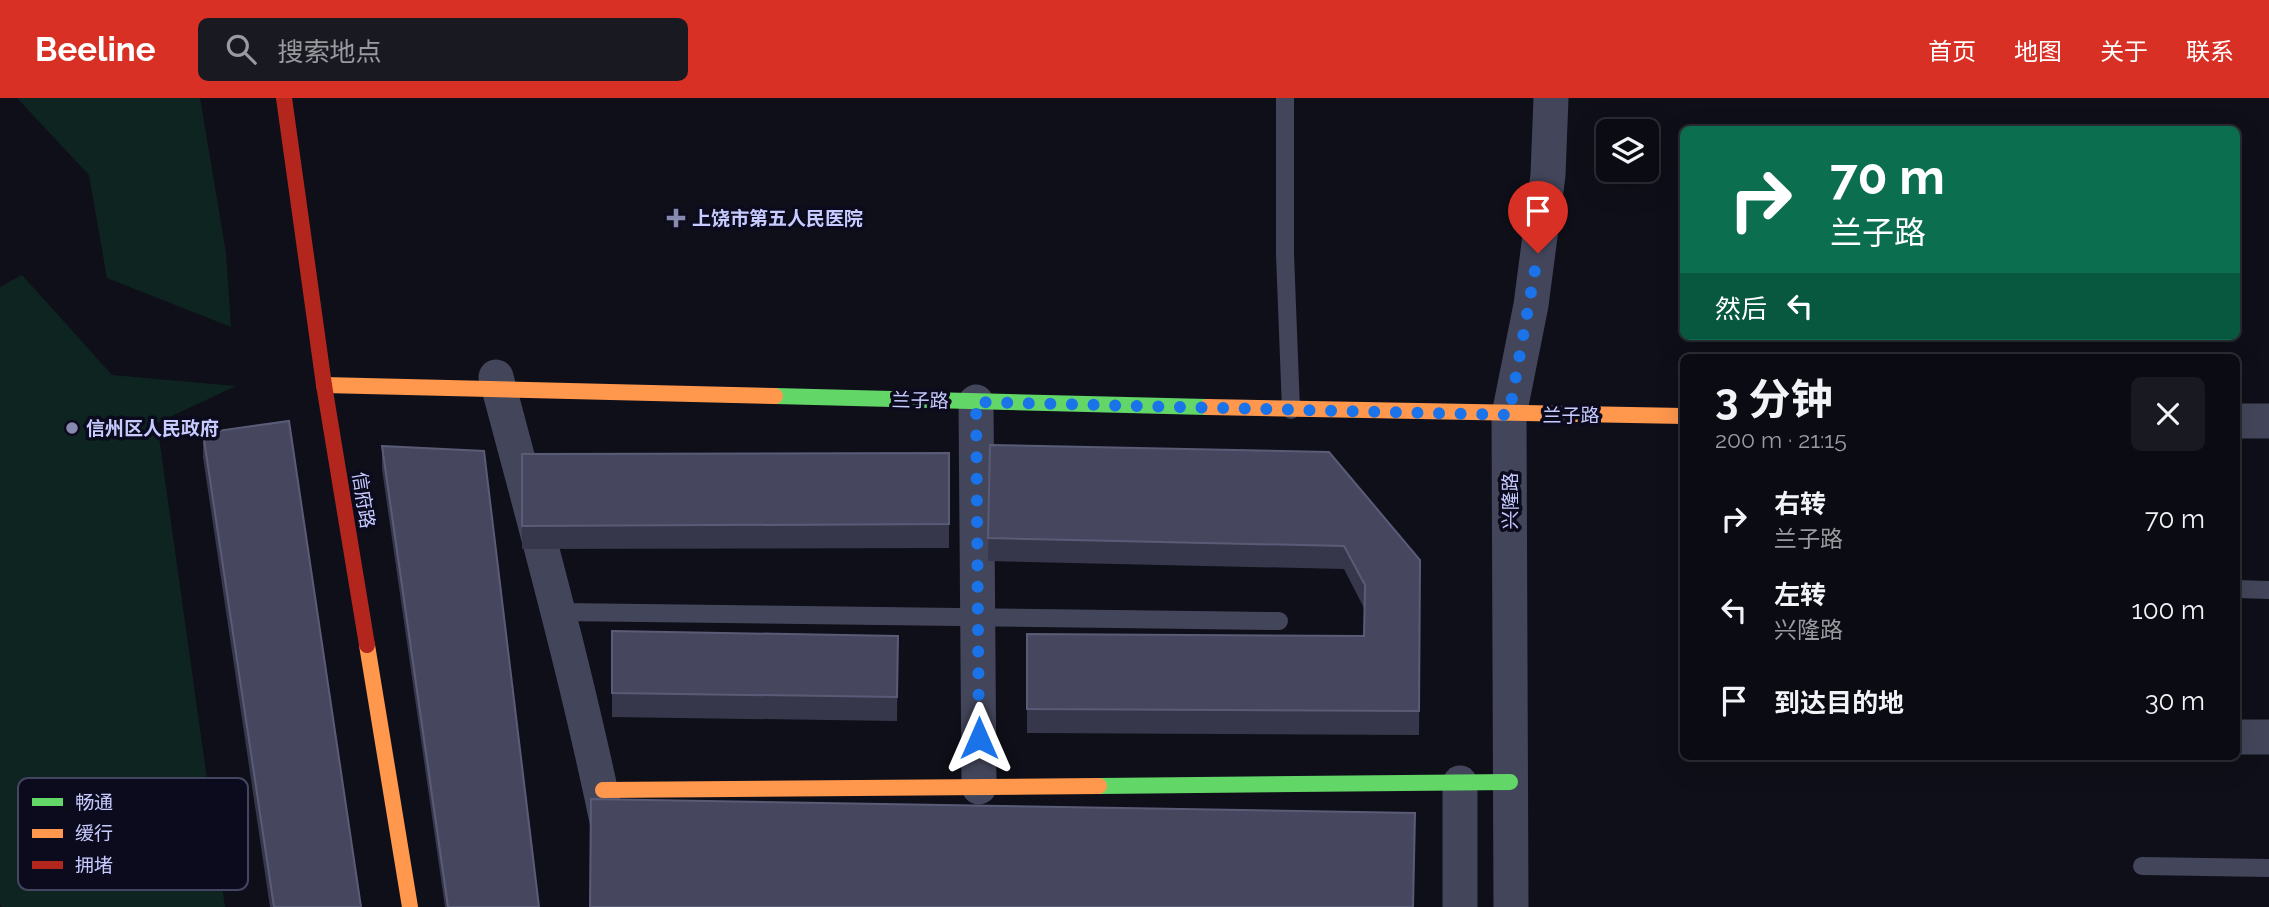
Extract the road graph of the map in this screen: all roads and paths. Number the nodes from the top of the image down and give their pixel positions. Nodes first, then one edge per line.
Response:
1 (284, 98) edge
2 (1285, 98) edge
3 (1551, 98) edge
4 (498, 383) junction
5 (324, 385) junction
6 (976, 402) junction
7 (1291, 410) junction
8 (1509, 415) junction
9 (1680, 416) edge
10 (2240, 421) edge
11 (2269, 421) edge
12 (2240, 589) edge
13 (2269, 590) edge
14 (560, 612) junction
15 (978, 618) junction
16 (1279, 621) dead end
17 (2240, 737) edge
18 (2269, 737) edge
19 (1510, 782) junction
20 (1460, 783) junction
21 (979, 787) junction
22 (603, 790) junction
23 (2142, 866) dead end
24 (2269, 868) edge
25 (410, 907) edge
26 (624, 907) edge
27 (1460, 907) edge
28 (1511, 907) edge

1 - 5 street, 信府路
2 - 7 lane
3 - 8 street, 兴隆路
4 - 5 street, 兰子路
4 - 6 street, 兰子路
4 - 14 street
5 - 25 street, 信府路
6 - 7 street, 兰子路
6 - 15 street
7 - 8 street, 兰子路
8 - 9 street, 兰子路
8 - 19 street, 兴隆路
10 - 11 street
12 - 13 lane
14 - 15 lane
14 - 22 street
15 - 16 lane
15 - 21 street
17 - 18 street
19 - 20 street
19 - 28 street, 兴隆路
20 - 21 street
20 - 27 street
21 - 22 street
22 - 26 street
23 - 24 lane

